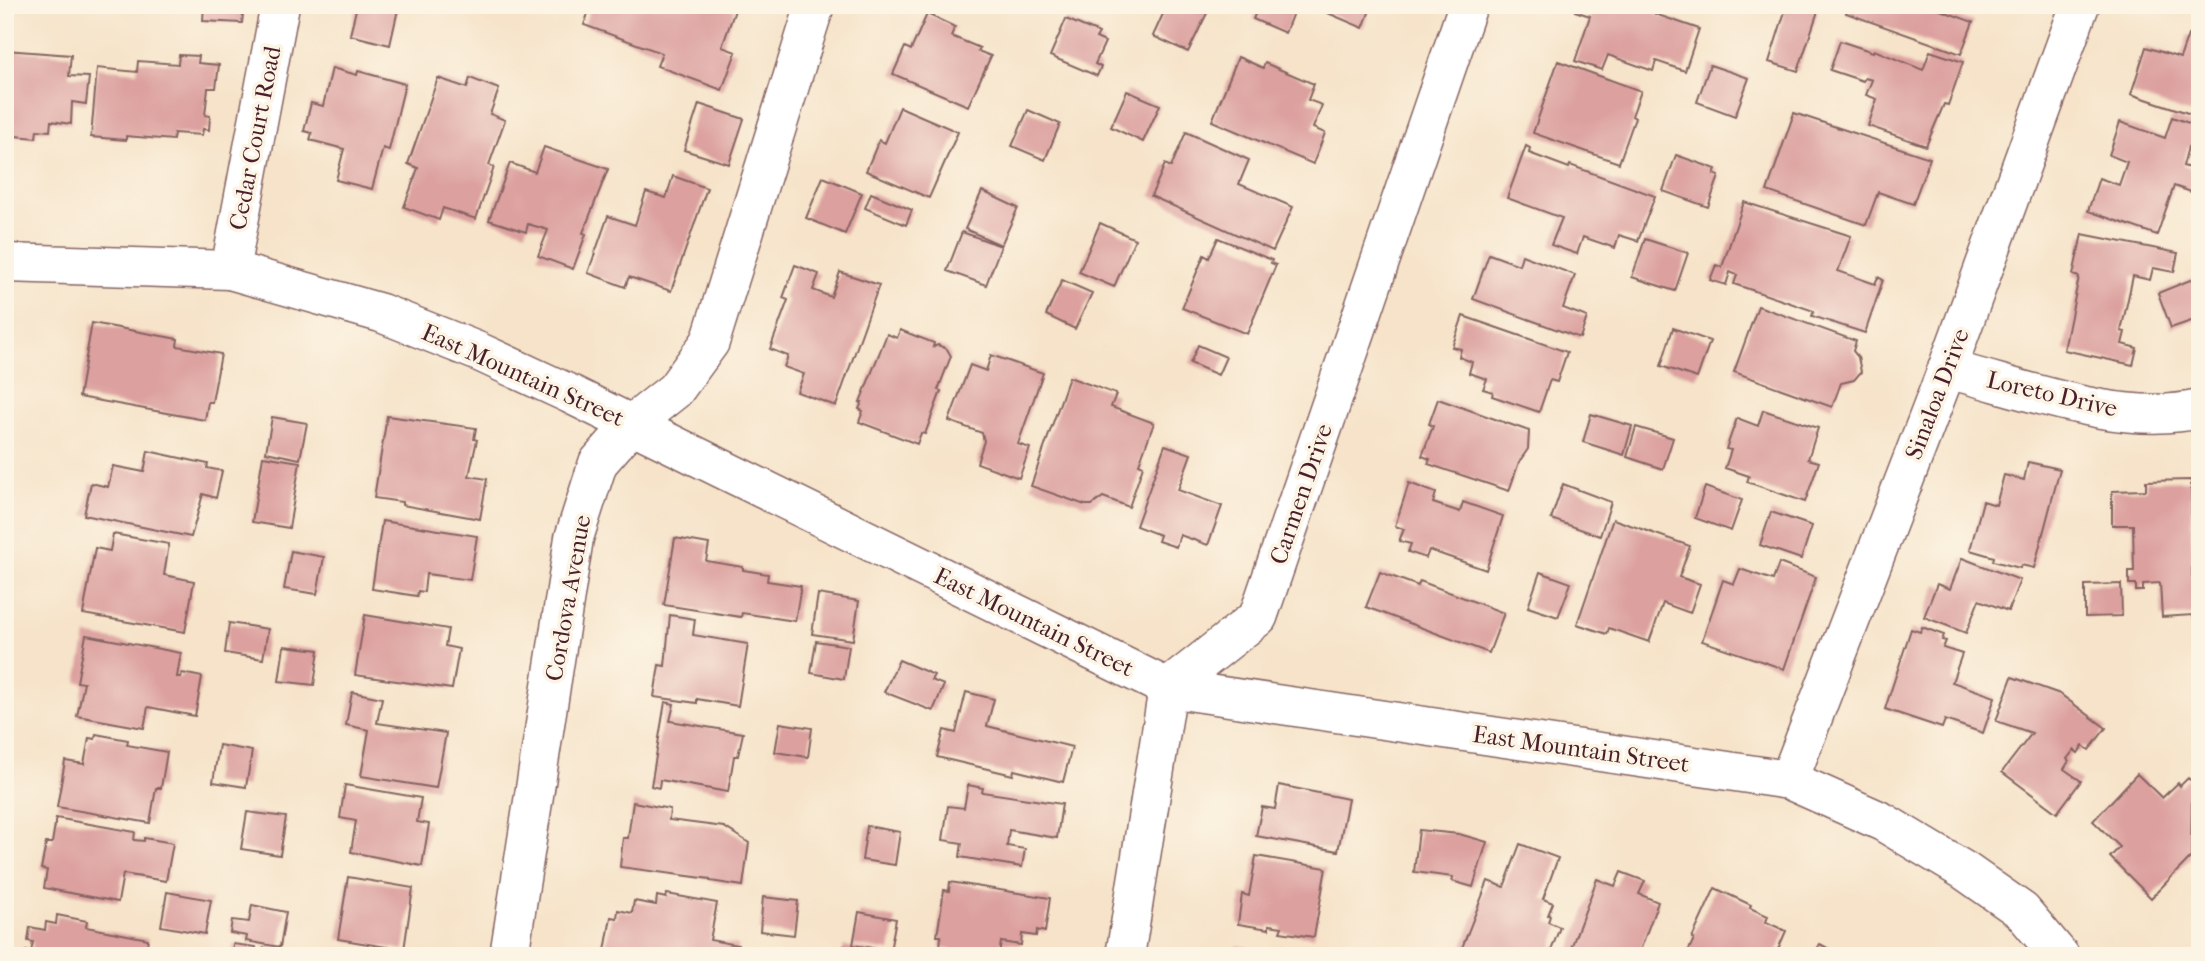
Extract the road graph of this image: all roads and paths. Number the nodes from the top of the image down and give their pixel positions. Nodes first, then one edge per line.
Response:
1 (280, 5) edge
2 (815, 5) edge
3 (1468, 5) edge
4 (2080, 5) edge
5 (5, 263) edge
6 (230, 270) junction
7 (1947, 369) junction
8 (2200, 409) edge
9 (632, 424) junction
10 (1168, 688) junction
11 (1789, 780) junction
12 (509, 956) edge
13 (1125, 956) edge
14 (2060, 956) edge

1 - 6 street, Cedar Court Road
2 - 9 street, Cordova Avenue
3 - 10 street, Carmen Drive
4 - 7 street, Sinaloa Drive
5 - 6 street, East Mountain Street
6 - 9 street, East Mountain Street
7 - 8 street, Loreto Drive
7 - 11 street, Sinaloa Drive
9 - 10 street, East Mountain Street
9 - 12 street, Cordova Avenue
10 - 11 street, East Mountain Street
10 - 13 street
11 - 14 street, East Mountain Street

